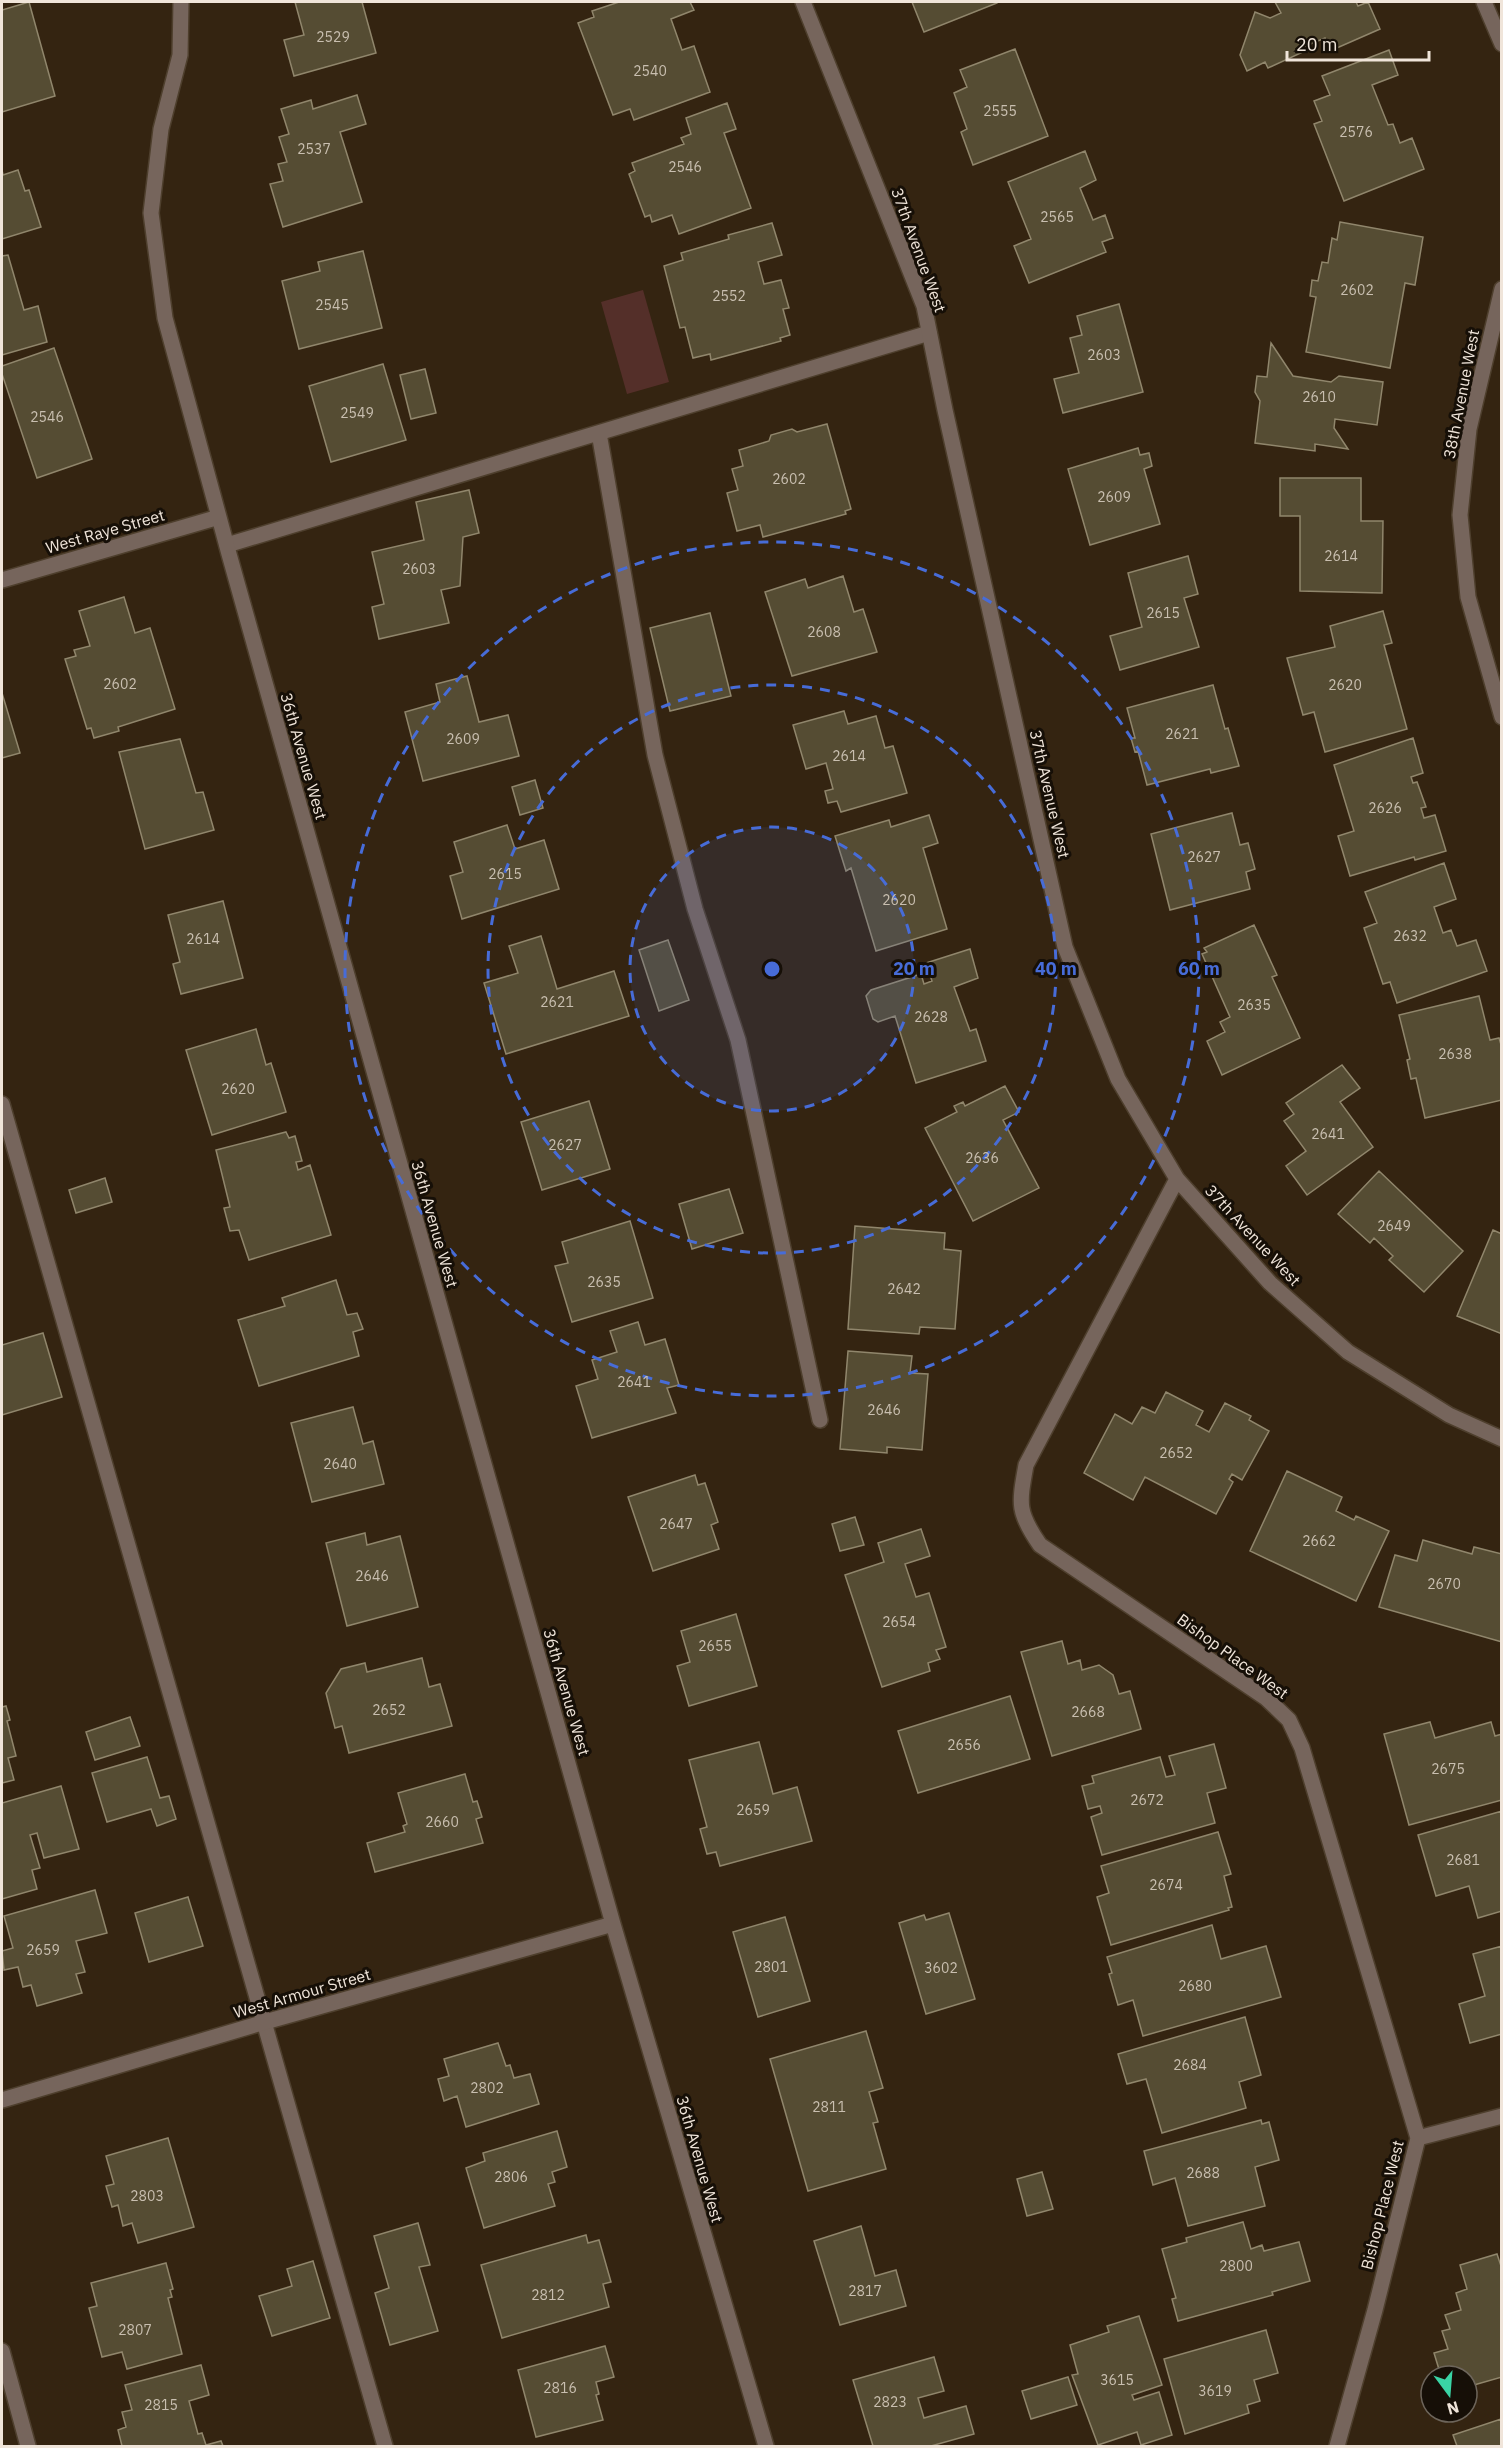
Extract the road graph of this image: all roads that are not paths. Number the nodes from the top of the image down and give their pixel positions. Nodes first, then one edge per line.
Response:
1 (181, 2) edge
2 (803, 2) edge
3 (1484, 2) edge
4 (1502, 44) edge
5 (1502, 289) edge
6 (929, 333) junction
7 (599, 433) junction
8 (219, 517) junction
9 (227, 545) junction
10 (2, 580) edge
11 (1502, 717) edge
12 (2, 1104) edge
13 (1177, 1179) junction
14 (820, 1420) dead end
15 (1502, 1439) edge
16 (613, 1924) junction
17 (265, 2022) junction
18 (2, 2100) edge
19 (1502, 2116) edge
20 (1418, 2138) junction
21 (2, 2351) edge
22 (28, 2446) edge
23 (385, 2446) edge
24 (766, 2446) edge
25 (1336, 2446) edge

1 - 8 street, 36th Avenue West
2 - 6 street, 37th Avenue West
3 - 4 street
5 - 11 street, 38th Avenue West
6 - 7 street
6 - 13 street, 37th Avenue West
7 - 9 street
7 - 14 street
8 - 9 street, 36th Avenue West
8 - 10 street, West Raye Street
9 - 16 street, 36th Avenue West
12 - 17 street
13 - 15 street, 37th Avenue West
13 - 20 street, Bishop Place West
16 - 17 street, West Armour Street
16 - 24 street, 36th Avenue West
17 - 18 street, West Armour Street
17 - 23 street
19 - 20 street
20 - 25 street, Bishop Place West
21 - 22 street

